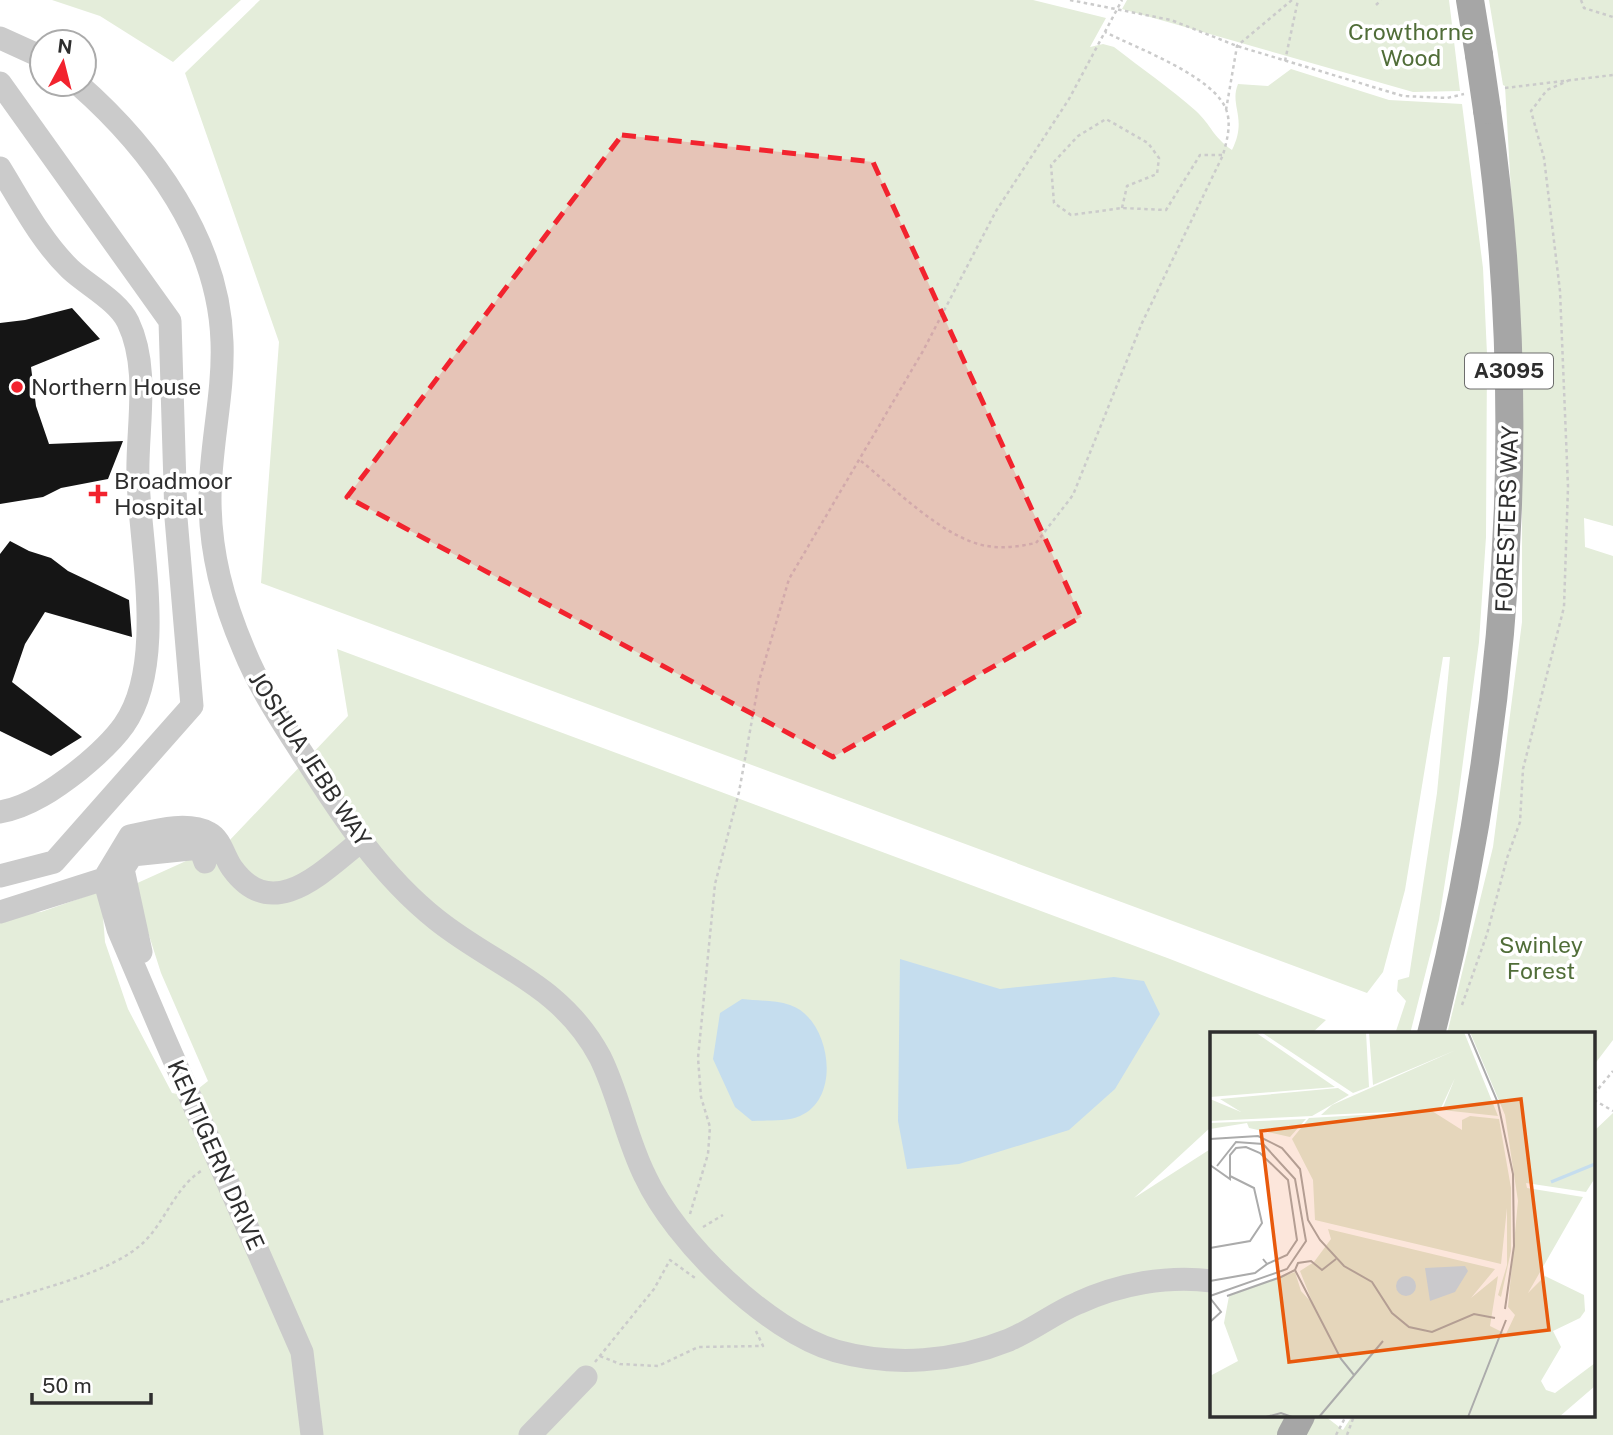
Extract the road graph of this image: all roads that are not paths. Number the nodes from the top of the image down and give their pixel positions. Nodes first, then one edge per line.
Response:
1 (1470, 0) edge
2 (0, 38) edge
3 (28, 51) edge
4 (0, 83) edge
5 (94, 98) edge
6 (0, 168) edge
7 (5, 808) edge
8 (361, 841) junction
9 (205, 862) dead end
10 (0, 876) edge
11 (104, 879) junction
12 (0, 912) edge
13 (141, 983) junction
14 (1431, 1032) edge
15 (1210, 1281) edge
16 (586, 1377) dead end
17 (1300, 1418) edge
18 (312, 1435) edge
19 (530, 1435) edge
20 (1291, 1435) edge

1 - 14 main road, FORESTERS WAY / A3095, bridge
2 - 3 street
4 - 10 street
5 - 8 street, JOSHUA JEBB WAY
6 - 7 street
8 - 11 street
8 - 15 street, JOSHUA JEBB WAY
9 - 13 street
11 - 12 street
11 - 13 street, KENTIGERN DRIVE
13 - 18 street, KENTIGERN DRIVE
16 - 19 street
17 - 20 main road

